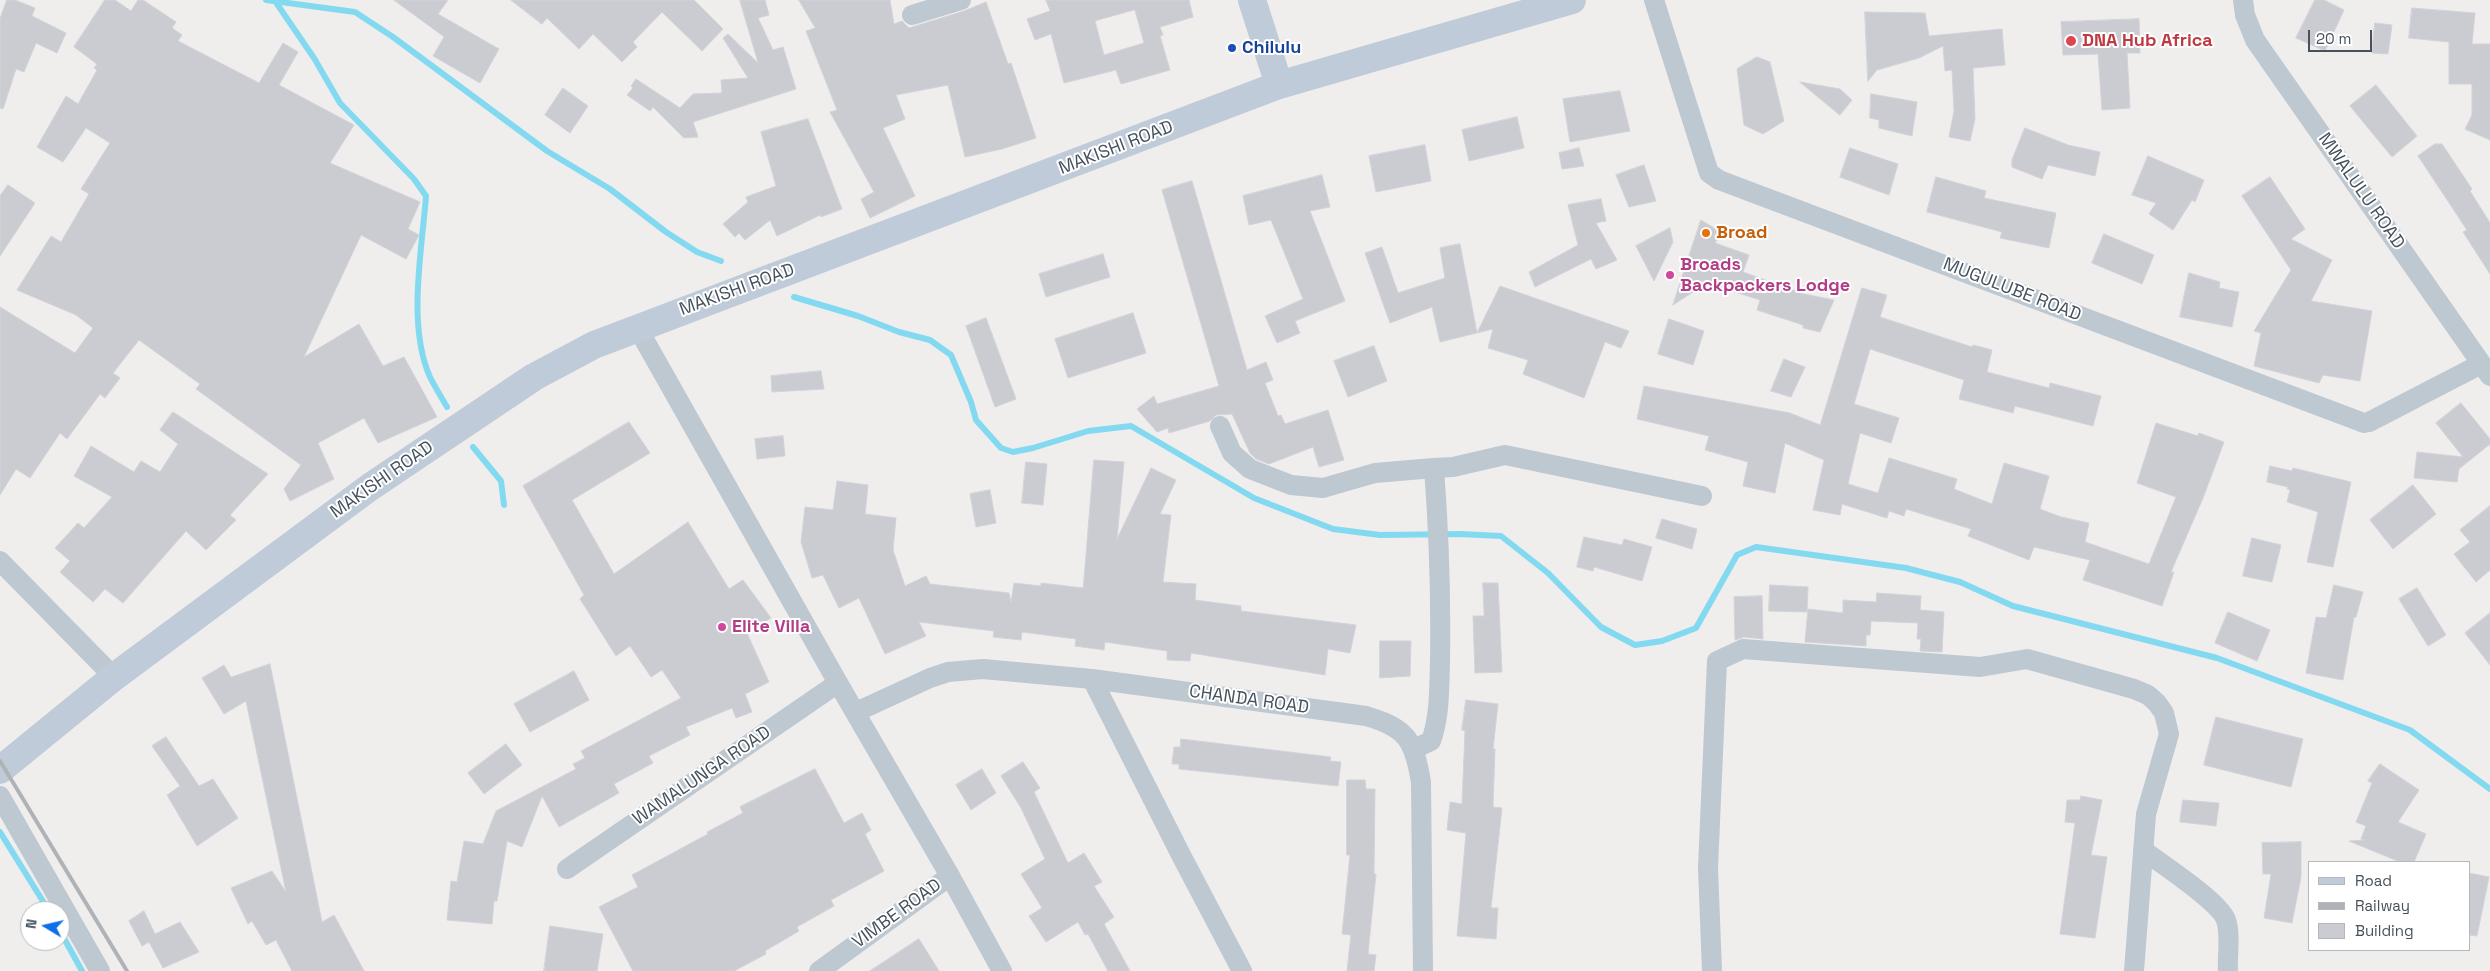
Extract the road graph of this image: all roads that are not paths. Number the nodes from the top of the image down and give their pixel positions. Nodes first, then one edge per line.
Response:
1 (961, 0) edge
2 (1252, 0) edge
3 (1572, 0) edge
4 (1654, 0) edge
5 (2243, 0) edge
6 (912, 15) dead end
7 (1279, 85) junction
8 (637, 327) junction
9 (2486, 370) edge
10 (1220, 426) dead end
11 (1434, 468) junction
12 (1702, 496) dead end
13 (0, 561) edge
14 (114, 677) junction
15 (1092, 679) junction
16 (838, 683) junction
17 (856, 712) junction
18 (1414, 749) junction
19 (0, 770) edge
20 (0, 796) edge
21 (2143, 850) junction
22 (567, 869) dead end
23 (950, 876) junction
24 (100, 971) edge
25 (819, 971) edge
26 (1002, 971) edge
27 (1242, 971) edge
28 (1423, 971) edge
29 (1712, 971) edge
30 (2134, 971) edge
31 (2228, 971) edge

1 - 6 street
2 - 7 main road
3 - 7 main road, MAKISHI ROAD
4 - 9 street, MUGULUBE ROAD
5 - 9 street, MWALULU ROAD
7 - 8 main road, MAKISHI ROAD
8 - 14 main road, MAKISHI ROAD
8 - 16 street
10 - 11 street
11 - 12 street
11 - 18 street
13 - 14 street
14 - 19 main road, MAKISHI ROAD
15 - 17 street, CHANDA ROAD
15 - 18 street, CHANDA ROAD
15 - 27 street
16 - 17 street
16 - 22 street, WAMALUNGA ROAD
17 - 23 street
18 - 28 street, CHANDA ROAD
20 - 24 street
21 - 29 street
21 - 30 street
21 - 31 street
23 - 25 street, VIMBE ROAD
23 - 26 street

